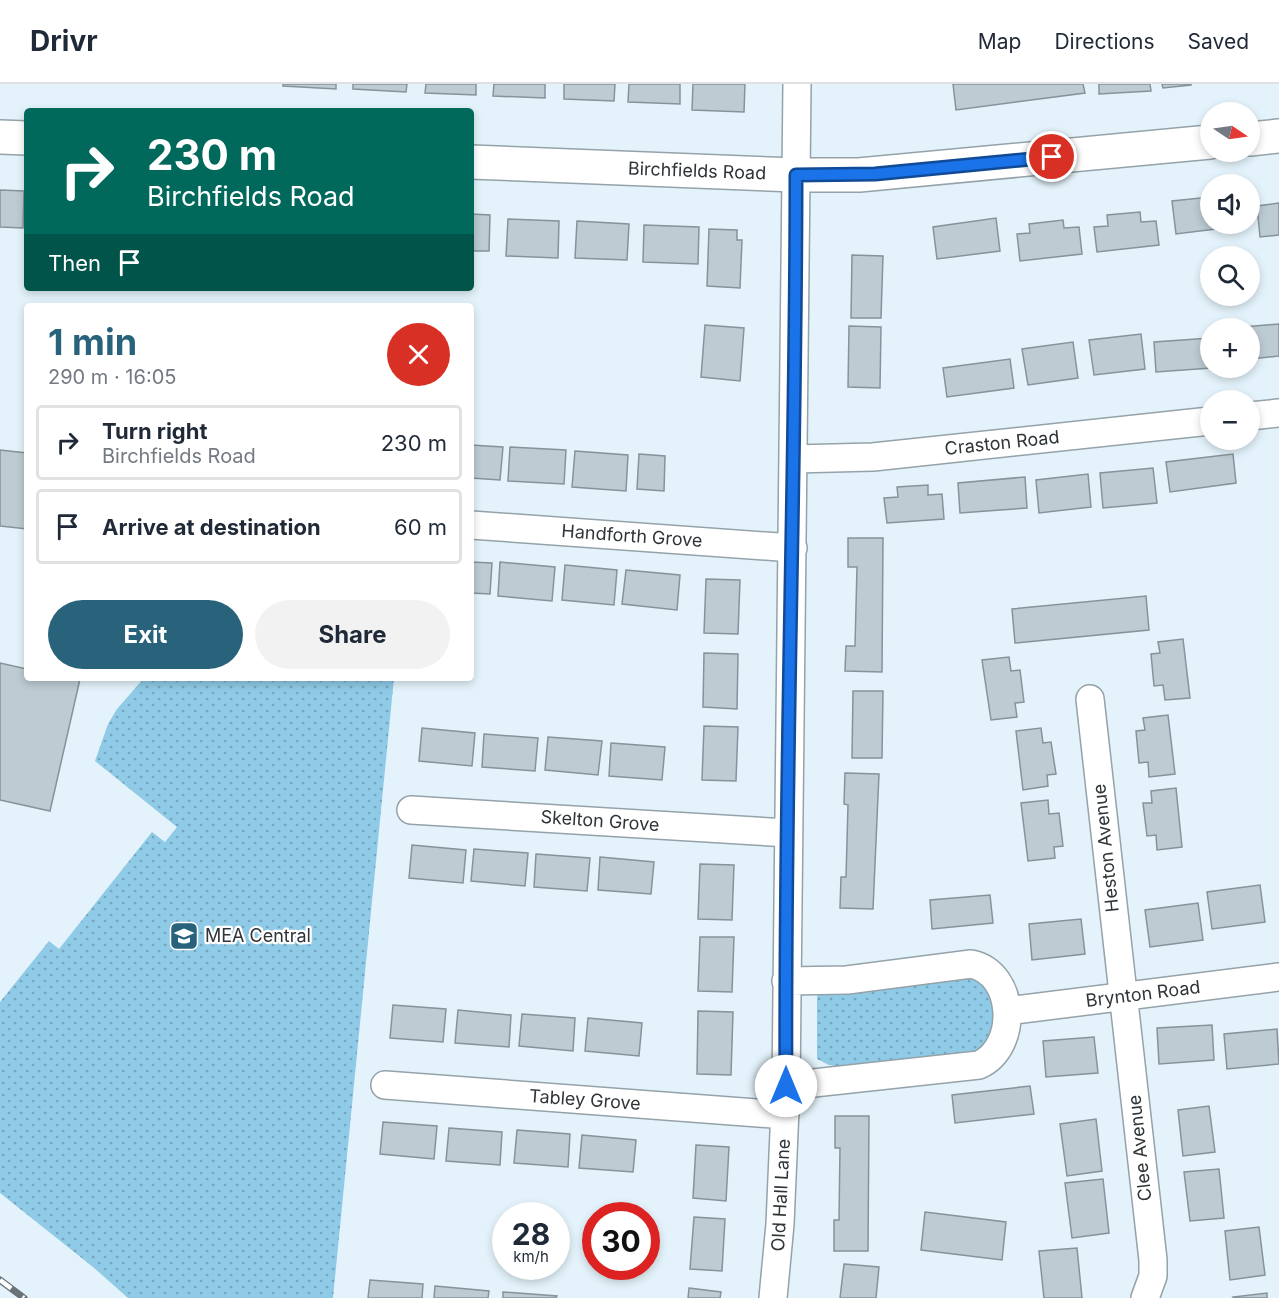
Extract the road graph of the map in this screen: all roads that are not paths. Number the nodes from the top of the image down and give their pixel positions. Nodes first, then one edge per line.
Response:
1 (797, 84) edge
2 (1279, 136) edge
3 (0, 137) edge
4 (24, 138) edge
5 (1260, 138) edge
6 (1200, 143) edge
7 (474, 162) edge
8 (796, 175) junction
9 (1279, 413) edge
10 (1260, 416) edge
11 (1200, 422) edge
12 (794, 459) junction
13 (474, 525) edge
14 (794, 548) junction
15 (1090, 699) dead end
16 (411, 810) dead end
17 (788, 833) junction
18 (1279, 977) edge
19 (786, 981) junction
20 (1123, 997) junction
21 (1006, 1011) junction
22 (385, 1085) dead end
23 (786, 1086) junction
24 (785, 1115) junction
25 (773, 1298) edge
26 (1145, 1298) edge

1 - 8 street, Old Hall Lane
2 - 5 highway
3 - 4 highway
6 - 8 highway, Birchfields Road
7 - 8 highway, Birchfields Road
8 - 12 street, Old Hall Lane
9 - 10 street
11 - 12 street, Craston Road
12 - 14 street, Old Hall Lane
13 - 14 street, Handforth Grove
14 - 17 street, Old Hall Lane
15 - 20 street, Heston Avenue
16 - 17 street, Skelton Grove
17 - 19 street, Old Hall Lane
18 - 20 street, Brynton Road
19 - 21 street
19 - 23 street, Old Hall Lane
20 - 21 street, Brynton Road
20 - 26 street, Clee Avenue
21 - 23 street
22 - 24 street, Tabley Grove
23 - 24 street, Old Hall Lane
24 - 25 street, Old Hall Lane

